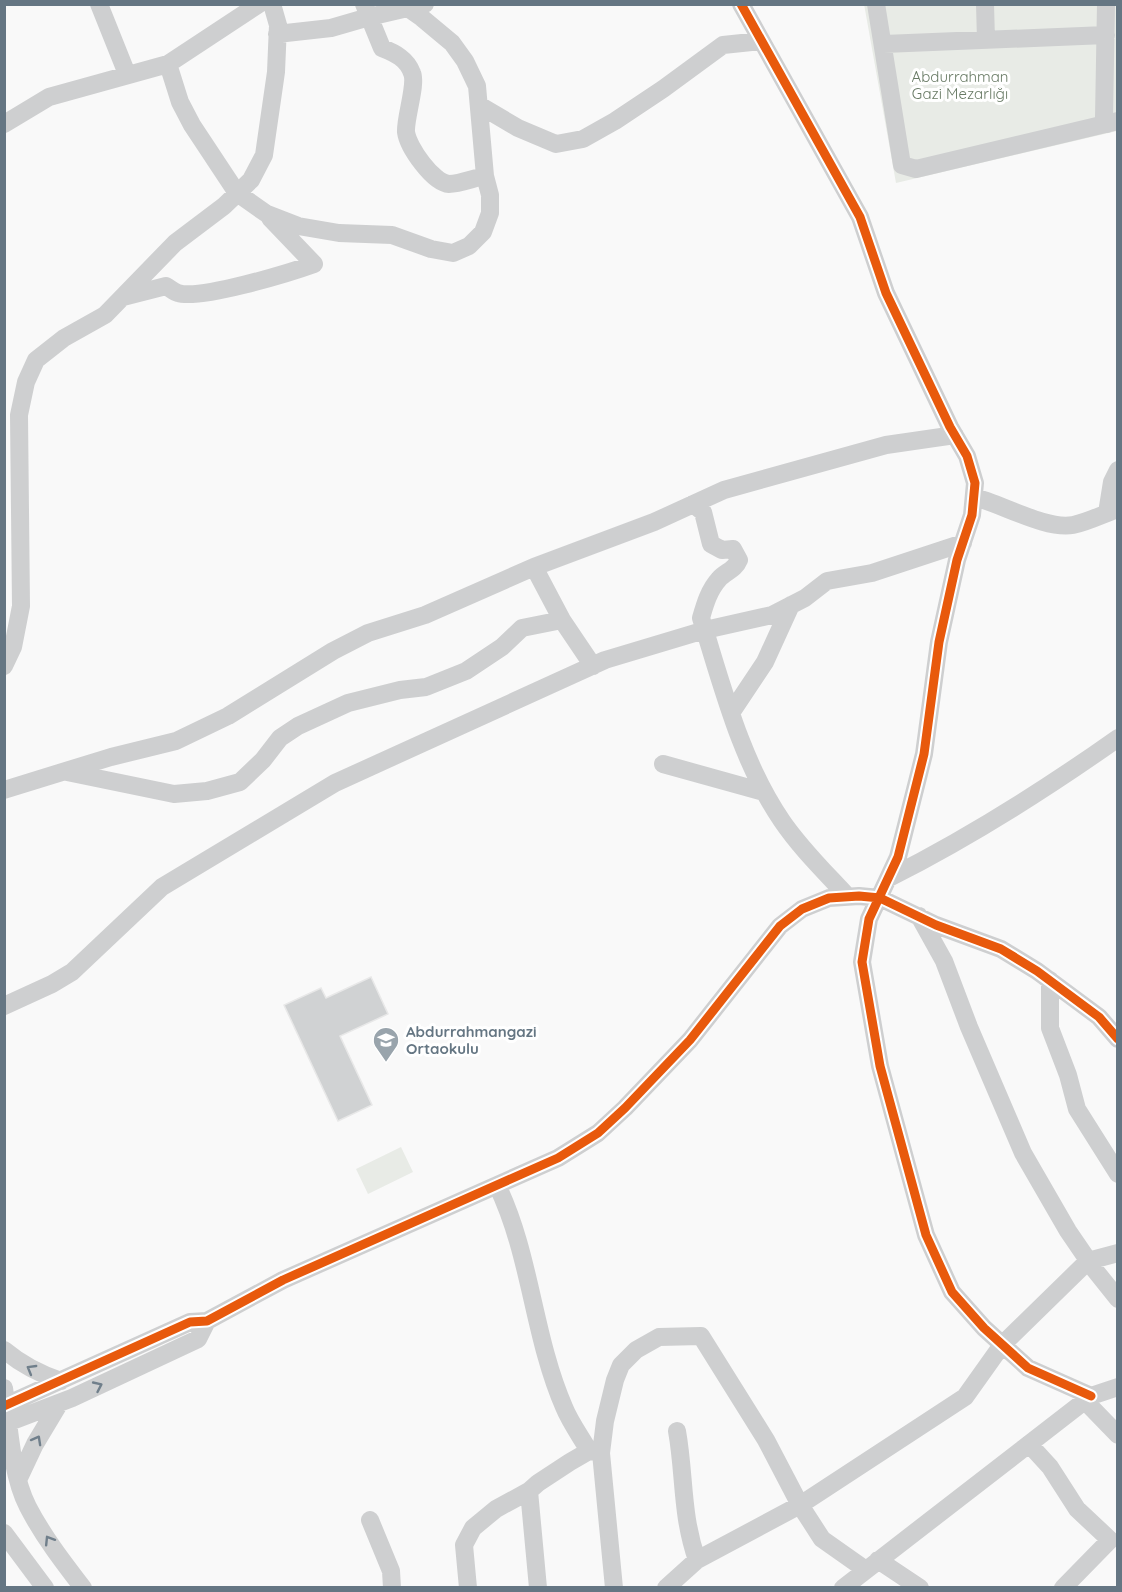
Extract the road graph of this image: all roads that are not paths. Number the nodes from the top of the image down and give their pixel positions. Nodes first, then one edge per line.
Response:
1 (99, 4) edge
2 (259, 4) edge
3 (272, 4) edge
4 (741, 4) edge
5 (876, 4) edge
6 (985, 4) edge
7 (1106, 4) edge
8 (411, 6) edge
9 (366, 11) edge
10 (277, 34) junction
11 (1106, 35) junction
12 (986, 40) junction
13 (761, 41) junction
14 (884, 44) junction
15 (168, 64) junction
16 (127, 74) junction
17 (479, 105) junction
18 (1112, 122) edge
19 (4, 124) edge
20 (485, 176) junction
21 (237, 193) junction
22 (267, 214) junction
23 (123, 297) junction
24 (955, 435) junction
25 (1118, 470) edge
26 (974, 497) junction
27 (693, 504) junction
28 (1112, 511) edge
29 (963, 543) junction
30 (534, 567) junction
31 (791, 605) junction
32 (562, 620) junction
33 (705, 630) junction
34 (4, 666) edge
35 (593, 666) junction
36 (731, 713) junction
37 (1118, 738) edge
38 (663, 764) dead end
39 (66, 771) junction
40 (4, 790) edge
41 (764, 792) junction
42 (889, 878) junction
43 (848, 897) junction
44 (880, 898) junction
45 (919, 916) junction
46 (1050, 980) junction
47 (4, 1006) edge
48 (1118, 1039) edge
49 (1118, 1174) edge
50 (497, 1185) junction
51 (1118, 1253) edge
52 (1088, 1261) junction
53 (1118, 1299) edge
54 (207, 1321) junction
55 (1002, 1345) junction
56 (4, 1350) edge
57 (61, 1381) junction
58 (1118, 1388) edge
59 (1088, 1399) junction
60 (59, 1404) junction
61 (6, 1410) edge
62 (677, 1431) dead end
63 (1118, 1436) edge
64 (1029, 1444) junction
65 (595, 1452) junction
66 (19, 1478) junction
67 (529, 1491) junction
68 (800, 1505) junction
69 (370, 1520) dead end
70 (5, 1536) edge
71 (1114, 1545) edge
72 (697, 1560) junction
73 (872, 1565) junction
74 (45, 1587) edge
75 (83, 1587) edge
76 (392, 1587) edge
77 (468, 1587) edge
78 (538, 1587) edge
79 (614, 1587) edge
80 (666, 1587) edge
81 (846, 1587) edge
82 (920, 1587) edge
83 (1063, 1587) edge

1 - 16 street
2 - 15 street
3 - 10 street
4 - 13 street
5 - 14 street
6 - 12 street
7 - 11 street
8 - 9 street
8 - 17 street
9 - 10 street
9 - 20 street
10 - 21 street
11 - 12 street
11 - 18 street
12 - 14 street
13 - 17 street
13 - 24 street
14 - 18 street
15 - 16 street
15 - 21 street
16 - 19 street
17 - 20 street
20 - 22 street
21 - 22 street
21 - 23 street
22 - 23 street
23 - 34 street
24 - 26 street
24 - 27 street
25 - 28 street
26 - 28 street
26 - 29 street
27 - 30 street
27 - 33 street
29 - 31 street
29 - 42 street
30 - 32 street
30 - 39 street
31 - 33 street
31 - 36 street
32 - 35 street
32 - 39 street
33 - 35 street
33 - 36 street
35 - 47 street
36 - 41 street
37 - 42 street
38 - 41 street
39 - 40 street
41 - 43 street
42 - 44 street
43 - 44 street
43 - 50 street
44 - 45 street
44 - 55 street
45 - 46 street
45 - 52 street
46 - 48 street
46 - 49 street
50 - 54 street
50 - 65 street
51 - 52 street
52 - 53 street
52 - 55 street
54 - 57 street
60 -> 54 street
55 - 59 street
55 - 68 street
57 -> 56 street
57 - 61 street
58 - 59 street
59 - 63 street
59 - 64 street
60 - 61 street
66 -> 60 street
61 - 66 street
62 - 72 street
64 - 71 street
64 - 73 street
65 - 67 street
65 - 68 street
65 - 79 street
75 -> 66 street
67 - 77 street
67 - 78 street
68 - 72 street
68 - 73 street
69 - 76 street
70 - 74 street
71 - 83 street
72 - 80 street
73 - 81 street
73 - 82 street

